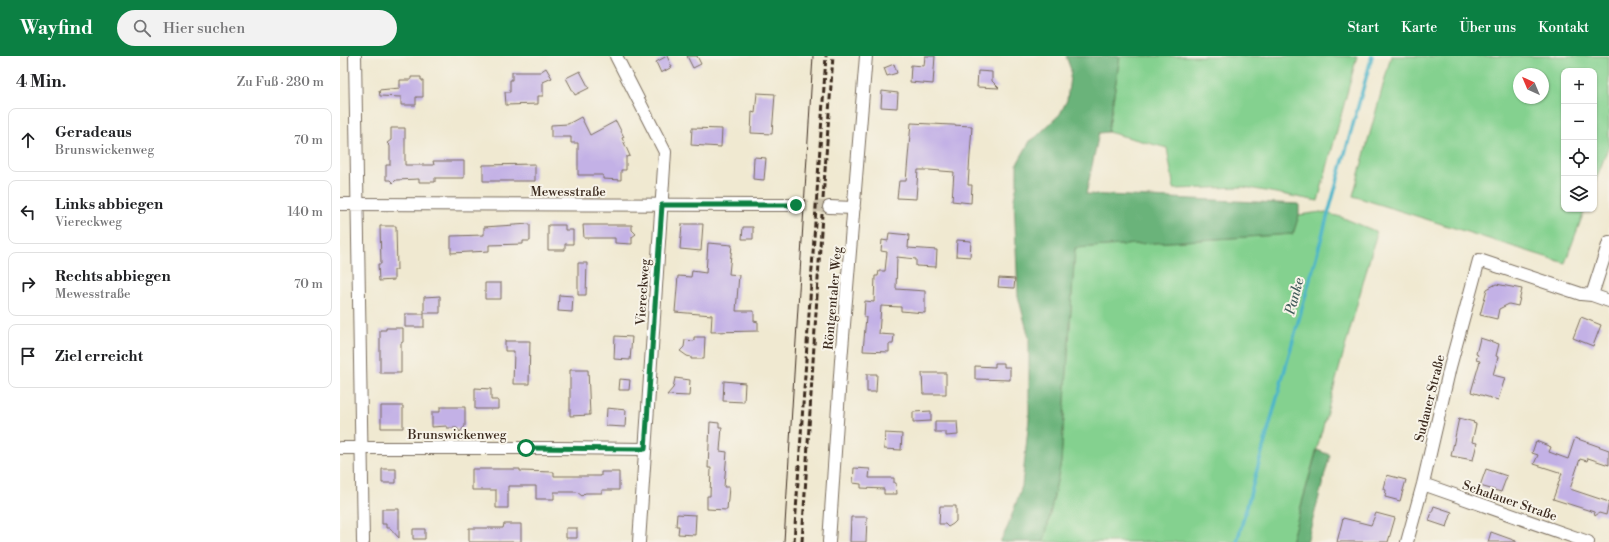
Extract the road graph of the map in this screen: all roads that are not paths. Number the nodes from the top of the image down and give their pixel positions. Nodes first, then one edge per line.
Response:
1 (355, 56) edge
2 (616, 56) edge
3 (866, 56) edge
4 (340, 204) edge
5 (358, 204) junction
6 (662, 205) junction
7 (796, 205) tunnel mouth
8 (829, 207) tunnel mouth
9 (854, 208) junction
10 (1609, 242) edge
11 (1592, 295) junction
12 (1609, 301) edge
13 (340, 448) edge
14 (361, 448) junction
15 (645, 449) junction
16 (1423, 484) junction
17 (363, 542) edge
18 (639, 542) edge
19 (829, 542) edge
20 (1407, 542) edge
21 (1588, 542) edge

1 - 5 street
2 - 6 street, Viereckweg
3 - 9 street, Röntgentaler Weg
4 - 5 street, Mewesstraße
5 - 6 street, Mewesstraße
5 - 14 street
6 - 7 street, Mewesstraße
6 - 15 street, Viereckweg
8 - 9 street
9 - 19 street, Röntgentaler Weg
10 - 11 street
11 - 12 street
11 - 16 street, Sudauer Straße
13 - 14 street, Brunswickenweg
14 - 15 street, Brunswickenweg
14 - 17 street
15 - 18 street, Viereckweg
16 - 20 street, Sudauer Straße
16 - 21 street, Schalauer Straße

